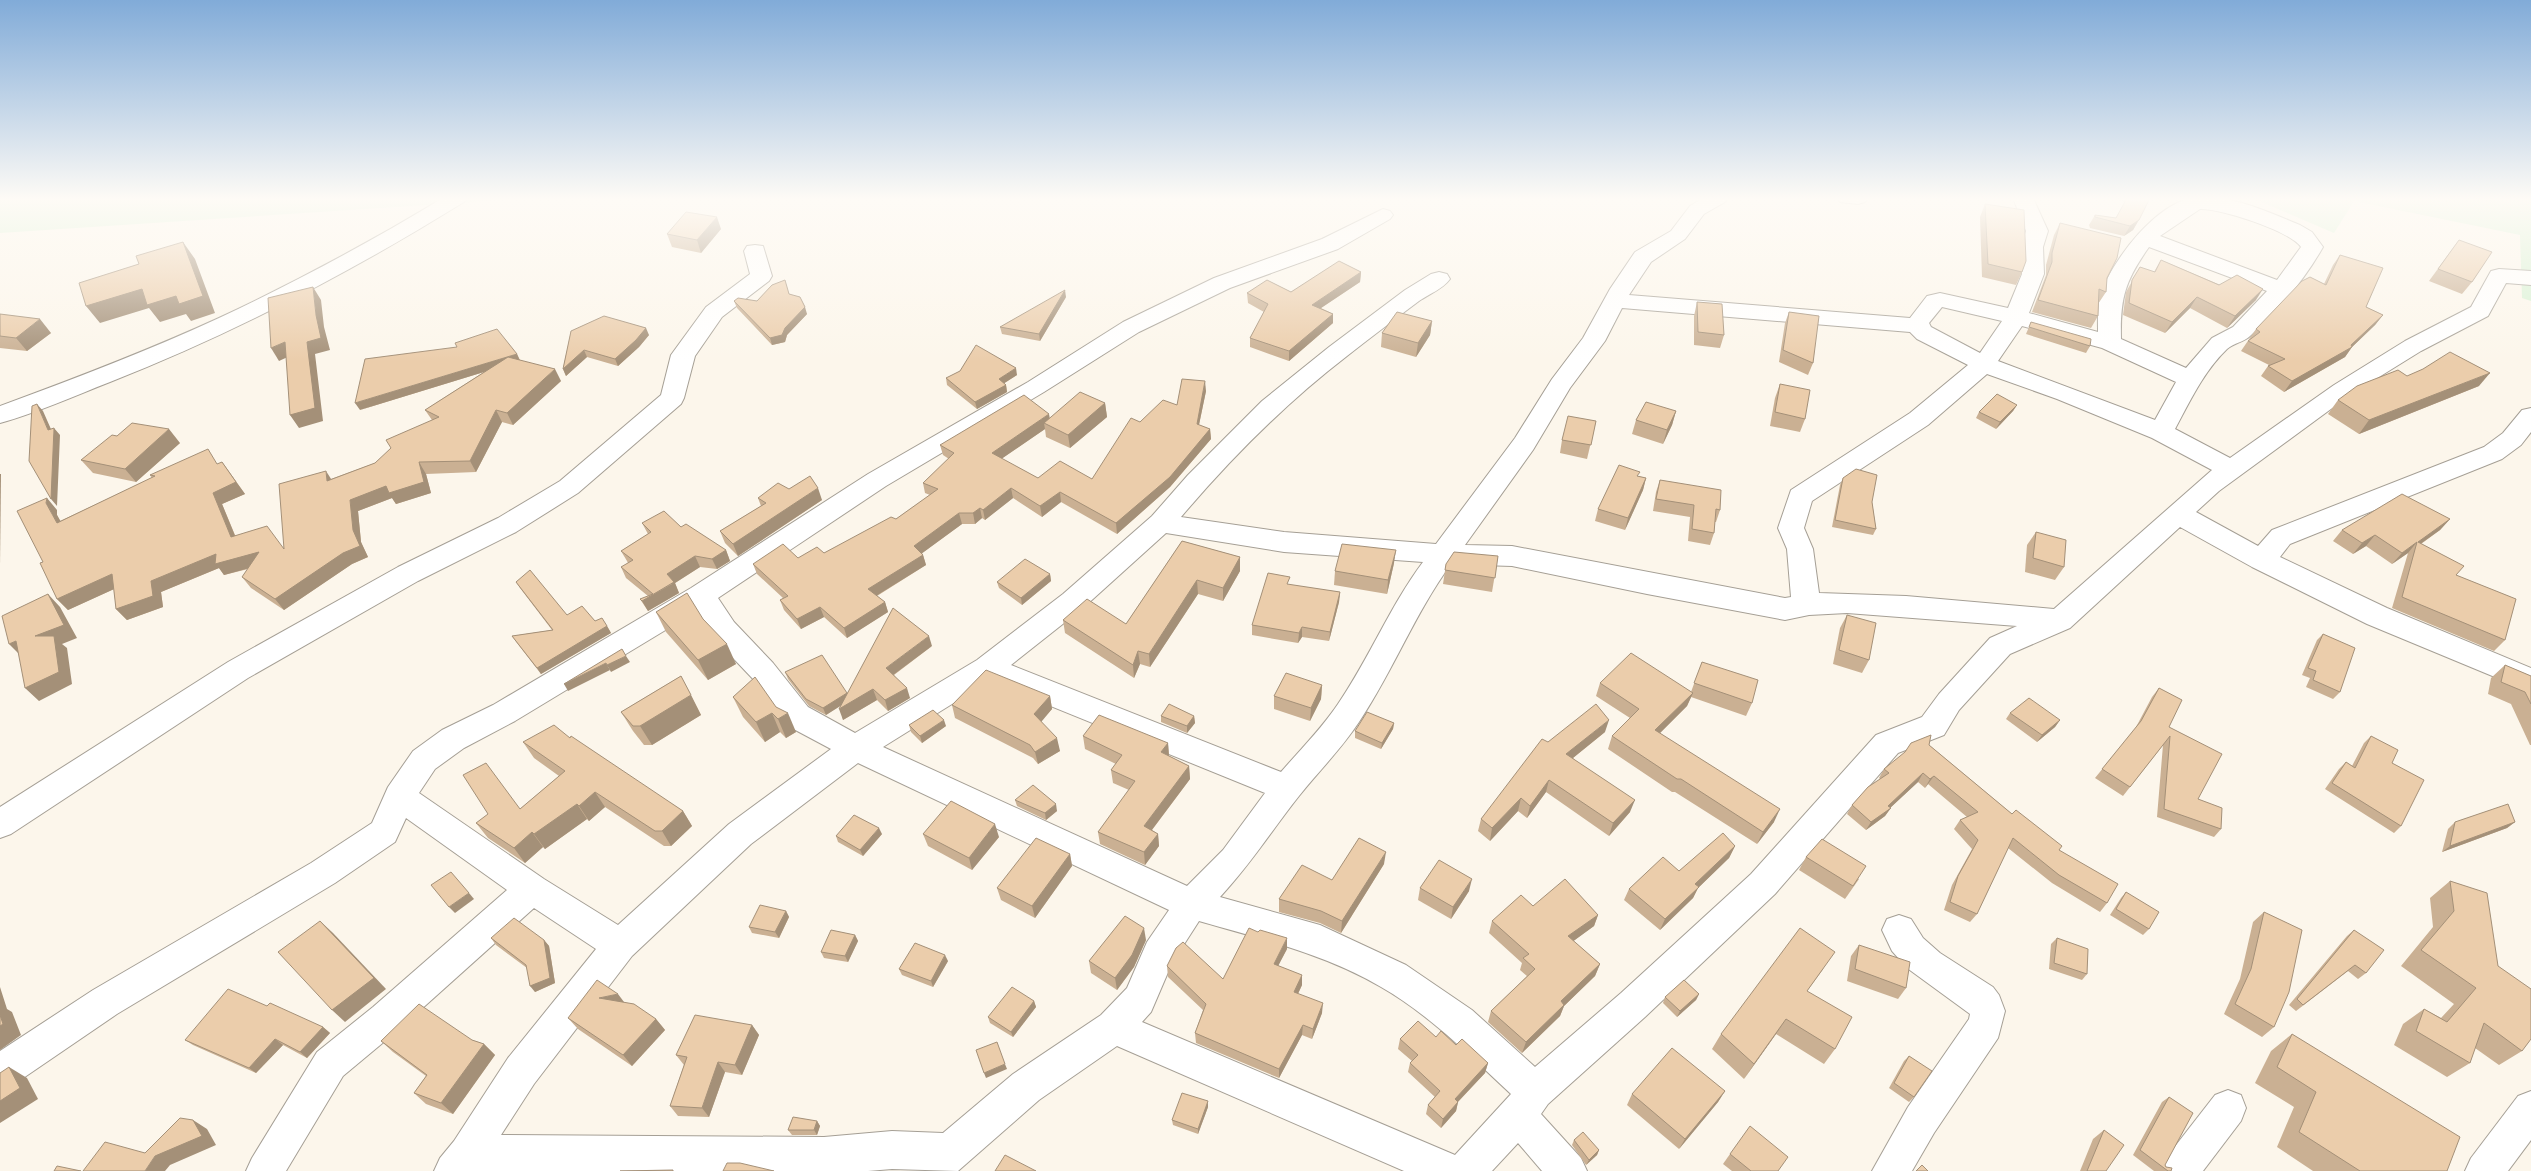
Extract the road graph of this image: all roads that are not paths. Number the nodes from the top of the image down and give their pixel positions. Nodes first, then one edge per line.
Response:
1 (362, 253) edge
2 (755, 253) edge
3 (1306, 253) edge
4 (1649, 253) edge
5 (2032, 253) edge
6 (2130, 253) edge
7 (2165, 253) edge
8 (2309, 253) edge
9 (2531, 278) edge
10 (1439, 279) dead end
11 (2281, 289) junction
12 (1616, 301) junction
13 (2016, 317) junction
14 (1918, 326) junction
15 (2110, 343) junction
16 (1984, 364) junction
17 (2190, 379) junction
18 (0, 416) edge
19 (2531, 416) edge
20 (2161, 432) junction
21 (2522, 442) edge
22 (2232, 470) junction
23 (2178, 514) junction
24 (1161, 523) junction
25 (1442, 554) junction
26 (2262, 560) junction
27 (701, 595) junction
28 (1806, 603) junction
29 (2060, 620) junction
30 (987, 668) junction
31 (2531, 680) edge
32 (856, 748) junction
33 (1286, 788) junction
34 (399, 796) junction
35 (0, 824) edge
36 (532, 890) junction
37 (1191, 904) junction
38 (1899, 930) dead end
39 (620, 945) junction
40 (1114, 1027) junction
41 (0, 1072) edge
42 (1527, 1103) junction
43 (2228, 1108) dead end
44 (2531, 1109) edge
45 (460, 1162) edge
46 (942, 1162) edge
47 (265, 1171) edge
48 (1448, 1171) edge
49 (1466, 1171) edge
50 (1568, 1171) edge
51 (1891, 1171) edge
52 (2179, 1171) edge
53 (2484, 1171) edge

1 - 18 street
2 - 35 street
3 - 27 street
4 - 12 street
5 - 13 street
6 - 15 street
7 - 11 street
8 - 11 street
9 - 22 street
10 - 24 street
11 - 17 street
12 - 14 street
12 - 25 street
13 - 14 street
13 - 15 street
13 - 16 street
14 - 16 street
15 - 17 street
16 - 20 street
16 - 28 street
17 - 20 street
19 - 21 street
20 - 22 street
21 - 26 street
22 - 23 street
23 - 26 street
23 - 29 street
24 - 25 street
24 - 30 street
25 - 28 street
25 - 33 street
26 - 31 street
27 - 32 street
27 - 34 street
28 - 29 street
29 - 42 street
30 - 32 street
30 - 33 street
32 - 37 street
32 - 39 street
33 - 37 street
34 - 36 street
34 - 41 street
36 - 39 street
36 - 47 street
37 - 40 street
37 - 42 street
38 - 51 street
39 - 45 street
40 - 46 street
40 - 48 street
42 - 49 street
42 - 50 street
43 - 52 street
44 - 53 street
45 - 46 street

